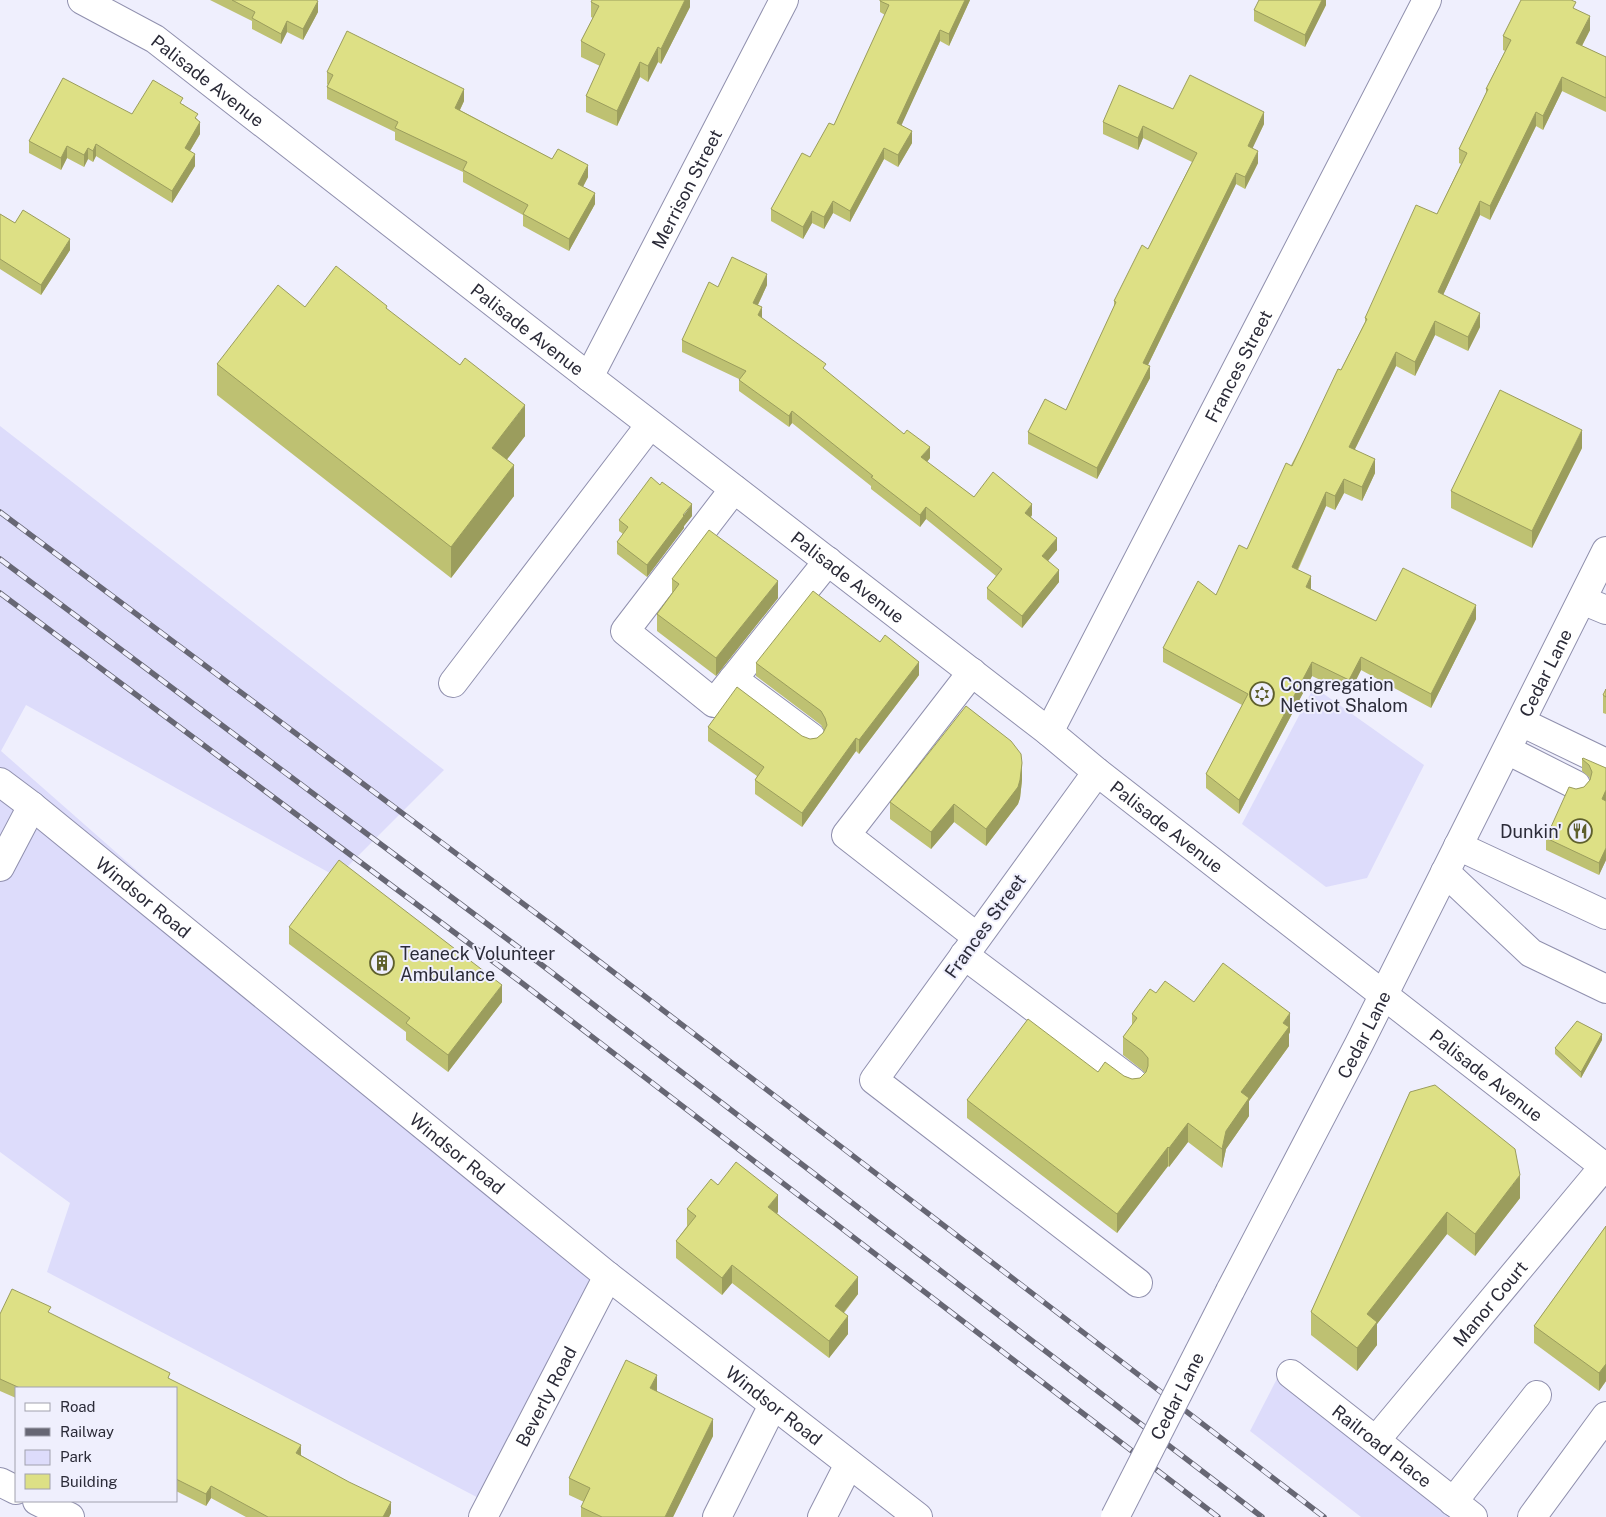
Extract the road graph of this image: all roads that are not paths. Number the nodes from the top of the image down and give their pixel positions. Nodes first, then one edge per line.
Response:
1 (784, 0) edge
2 (1427, 0) edge
3 (96, 3) edge
4 (589, 378) junction
5 (650, 425) junction
6 (734, 489) junction
7 (1606, 552) edge
8 (828, 561) junction
9 (1594, 605) edge
10 (972, 672) junction
11 (733, 679) junction
12 (453, 683) dead end
13 (1521, 722) junction
14 (1049, 732) junction
15 (811, 737) edge
16 (1507, 750) junction
17 (1606, 763) edge
18 (1098, 772) junction
19 (0, 782) edge
20 (1576, 785) dead end
21 (32, 806) junction
22 (1458, 846) junction
23 (0, 867) edge
24 (1445, 872) junction
25 (1606, 914) edge
26 (970, 946) junction
27 (1606, 989) edge
28 (1384, 995) junction
29 (1133, 1082) edge
30 (1606, 1167) edge
31 (608, 1276) junction
32 (1138, 1283) dead end
33 (1291, 1374) dead end
34 (1537, 1395) dead end
35 (773, 1405) junction
36 (1606, 1416) edge
37 (1376, 1440) junction
38 (850, 1464) junction
39 (0, 1482) edge
40 (15, 1490) edge
41 (39, 1502) edge
42 (1463, 1510) edge
43 (70, 1517) edge
44 (483, 1517) edge
45 (718, 1517) edge
46 (822, 1517) edge
47 (918, 1517) edge
48 (1116, 1517) edge
49 (1532, 1517) edge

1 - 4 street, Merrison Street
2 - 14 street, Frances Street
3 - 4 street, Palisade Avenue
4 - 5 street, Palisade Avenue
5 - 6 street, Palisade Avenue
5 - 12 street
6 - 8 street, Palisade Avenue
6 - 11 street
7 - 9 street, Cedar Lane
8 - 10 street, Palisade Avenue
8 - 11 street
9 - 13 street, Cedar Lane
10 - 14 street, Palisade Avenue
10 - 26 street
11 - 15 street
13 - 16 street, Cedar Lane
13 - 17 street
14 - 18 street, Palisade Avenue
16 - 20 street
16 - 22 street, Cedar Lane
18 - 26 street, Frances Street
18 - 28 street, Palisade Avenue
19 - 21 street, Windsor Road
21 - 23 street
21 - 31 street, Windsor Road
22 - 24 street, Cedar Lane
22 - 25 street
24 - 27 street
24 - 28 street, Cedar Lane
26 - 29 street
26 - 32 street, Frances Street
28 - 30 street, Palisade Avenue
28 - 48 street, Cedar Lane, bridge
30 - 37 street, Manor Court
31 - 35 street, Windsor Road
31 - 44 street, Beverly Road
33 - 37 street, Railroad Place
34 - 42 street
35 - 38 street, Windsor Road
35 - 45 street
36 - 49 street
37 - 42 street, Railroad Place
38 - 46 street
38 - 47 street, Windsor Road
39 - 40 street
41 - 43 street

